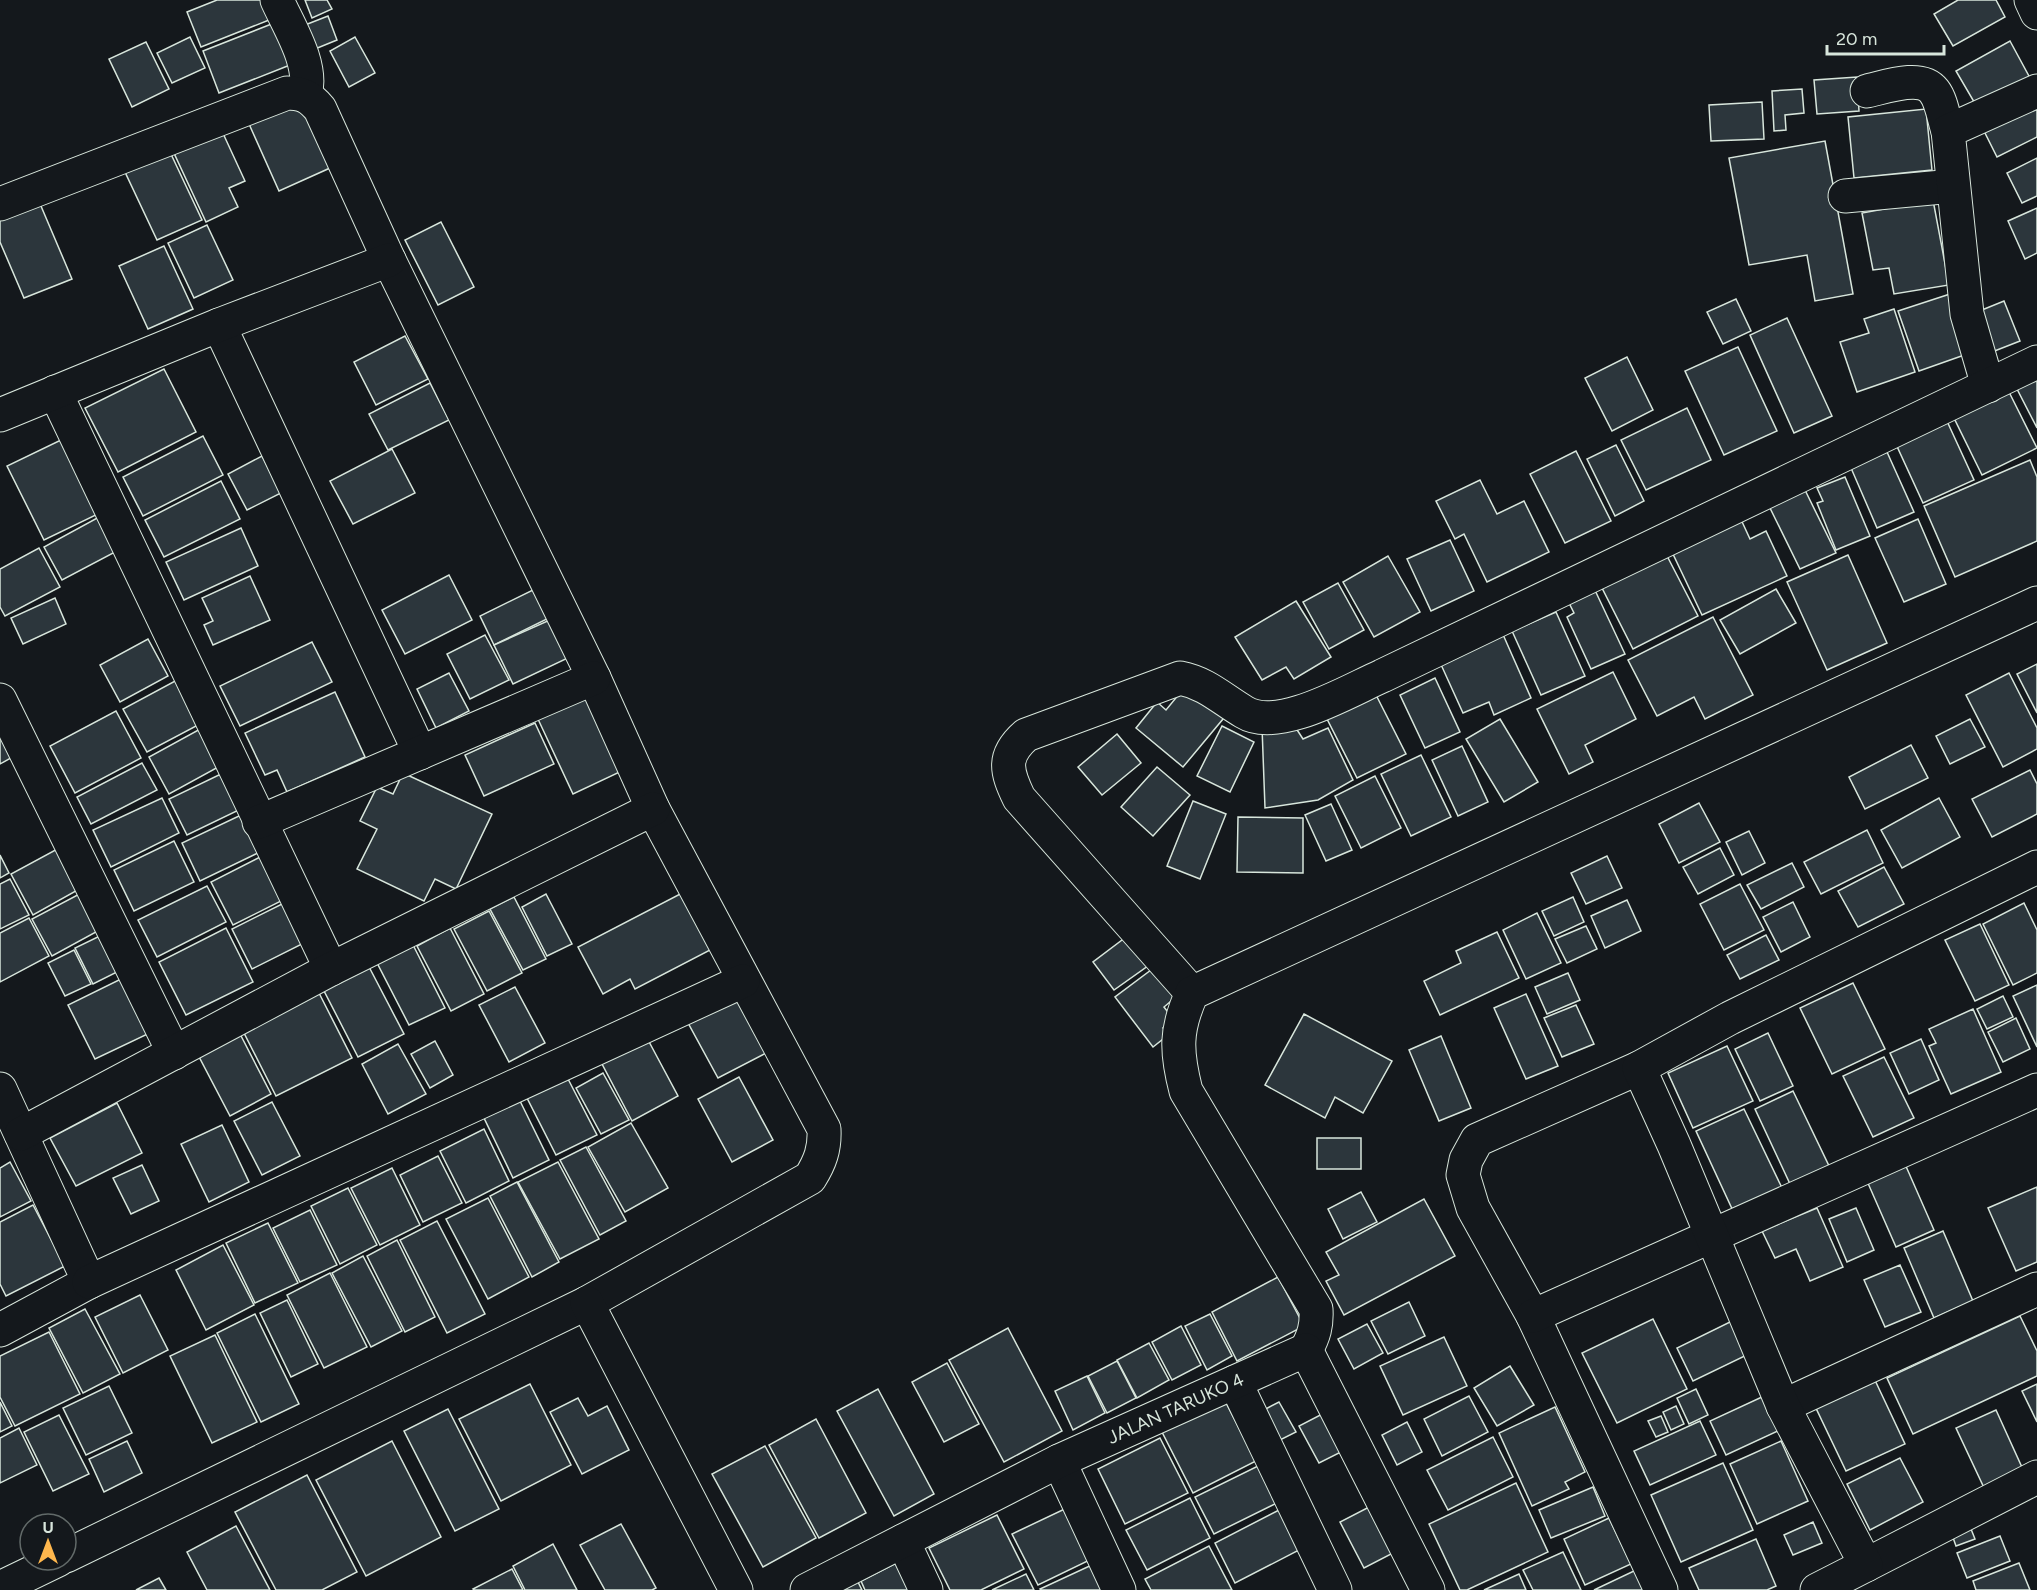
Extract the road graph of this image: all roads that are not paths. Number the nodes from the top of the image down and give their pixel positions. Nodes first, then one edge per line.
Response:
1 (277, 0) edge
2 (2031, 0) edge
3 (2037, 12) edge
4 (1867, 91) dead end
5 (2037, 91) edge
6 (306, 95) junction
7 (1948, 131) junction
8 (1953, 186) junction
9 (1845, 196) dead end
10 (0, 204) edge
11 (389, 260) junction
12 (219, 326) junction
13 (2037, 362) edge
14 (1988, 386) junction
15 (55, 392) junction
16 (0, 415) edge
17 (2037, 603) edge
18 (594, 678) junction
19 (0, 700) edge
20 (420, 753) junction
21 (653, 809) junction
22 (259, 822) junction
23 (2037, 867) edge
24 (331, 969) junction
25 (743, 981) junction
26 (1192, 993) junction
27 (174, 1053) junction
28 (1639, 1068) junction
29 (0, 1089) edge
30 (2037, 1090) edge
31 (21, 1134) junction
32 (1710, 1235) junction
33 (89, 1282) junction
34 (2037, 1289) edge
35 (587, 1303) junction
36 (1533, 1316) junction
37 (0, 1330) edge
38 (1306, 1350) junction
39 (1235, 1382) junction
40 (1783, 1406) junction
41 (1059, 1461) junction
42 (2037, 1477) edge
43 (903, 1540) junction
44 (78, 1550) edge
45 (1866, 1565) junction
46 (26, 1572) edge
47 (2, 1581) edge
48 (736, 1590) edge
49 (807, 1590) edge
50 (926, 1590) edge
51 (1119, 1590) edge
52 (1335, 1590) edge
53 (1428, 1590) edge
54 (1661, 1590) edge
55 (1817, 1590) edge

1 - 6 street
2 - 3 street
4 - 7 street
5 - 7 street
6 - 10 street
6 - 11 street
7 - 8 street
8 - 9 street
8 - 14 street
11 - 12 street
11 - 18 street
12 - 15 street
12 - 20 street
13 - 14 street
14 - 26 street
15 - 16 street
15 - 22 street
17 - 26 street
18 - 20 street
18 - 21 street
19 - 27 street
20 - 22 street
21 - 24 street
21 - 25 street
22 - 24 street
23 - 28 street
24 - 27 street
25 - 33 street
25 - 35 street
26 - 38 street
27 - 31 street
28 - 32 street
28 - 36 street
29 - 31 street
30 - 32 street
31 - 33 street
32 - 36 street
32 - 40 street
33 - 37 street
34 - 40 street
35 - 44 street
35 - 48 street
36 - 54 street
38 - 39 street, JALAN TARUKO 4
38 - 53 street
39 - 41 street, JALAN TARUKO 4
39 - 52 street
40 - 45 street
41 - 43 street, JALAN TARUKO 4
41 - 51 street
42 - 45 street
43 - 49 street, JALAN TARUKO 4
43 - 50 street
45 - 55 street
46 - 47 street

